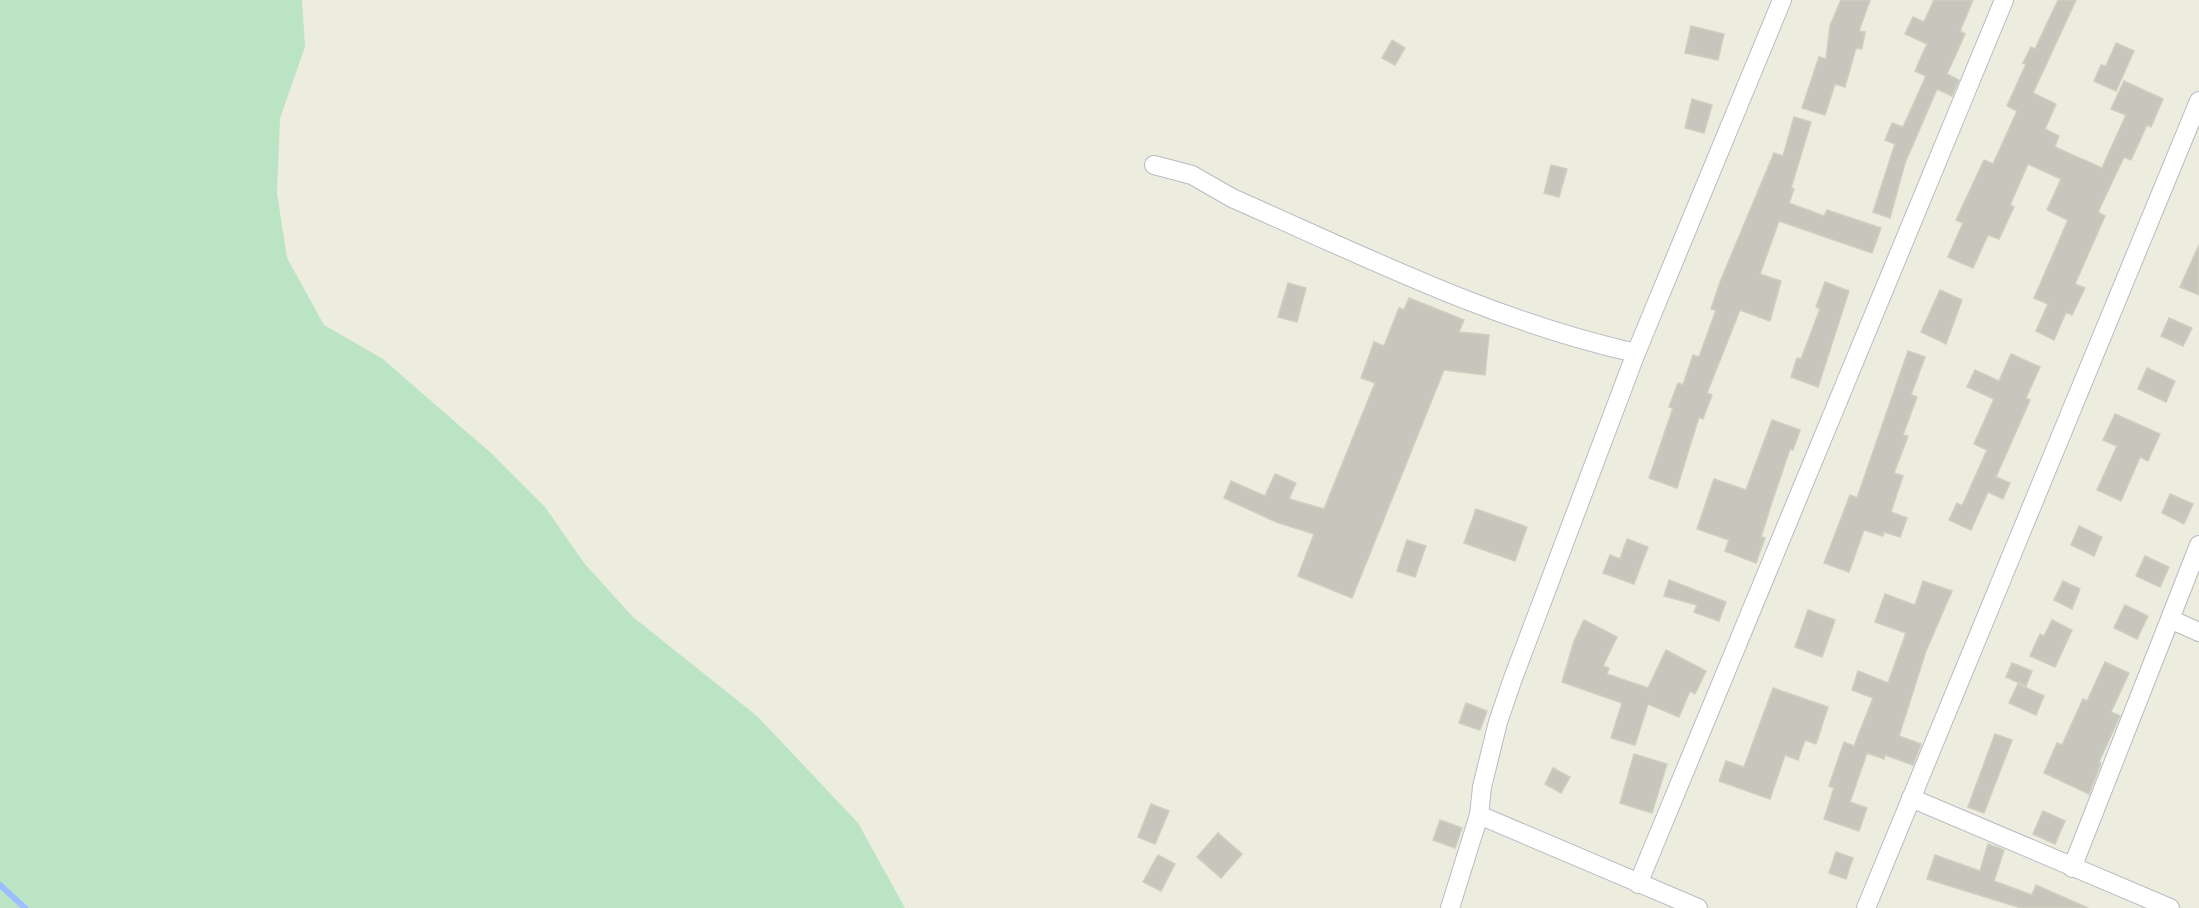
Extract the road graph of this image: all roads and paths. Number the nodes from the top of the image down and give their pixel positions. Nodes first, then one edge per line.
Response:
1 (1782, 0) edge
2 (2004, 0) edge
3 (2199, 101) edge
4 (1154, 165) dead end
5 (1636, 353) junction
6 (2199, 545) edge
7 (2170, 620) junction
8 (2199, 632) edge
9 (1911, 798) junction
10 (1479, 815) junction
11 (2072, 868) junction
12 (1638, 884) junction
13 (1450, 908) edge
14 (1698, 908) edge
15 (1866, 908) edge
16 (2170, 908) edge

1 - 5 street
2 - 12 street
3 - 9 street
4 - 5 street
5 - 10 street
6 - 7 street
7 - 8 street
7 - 11 street
9 - 11 street
9 - 15 street
10 - 12 street
10 - 13 street
11 - 16 street
12 - 14 street

